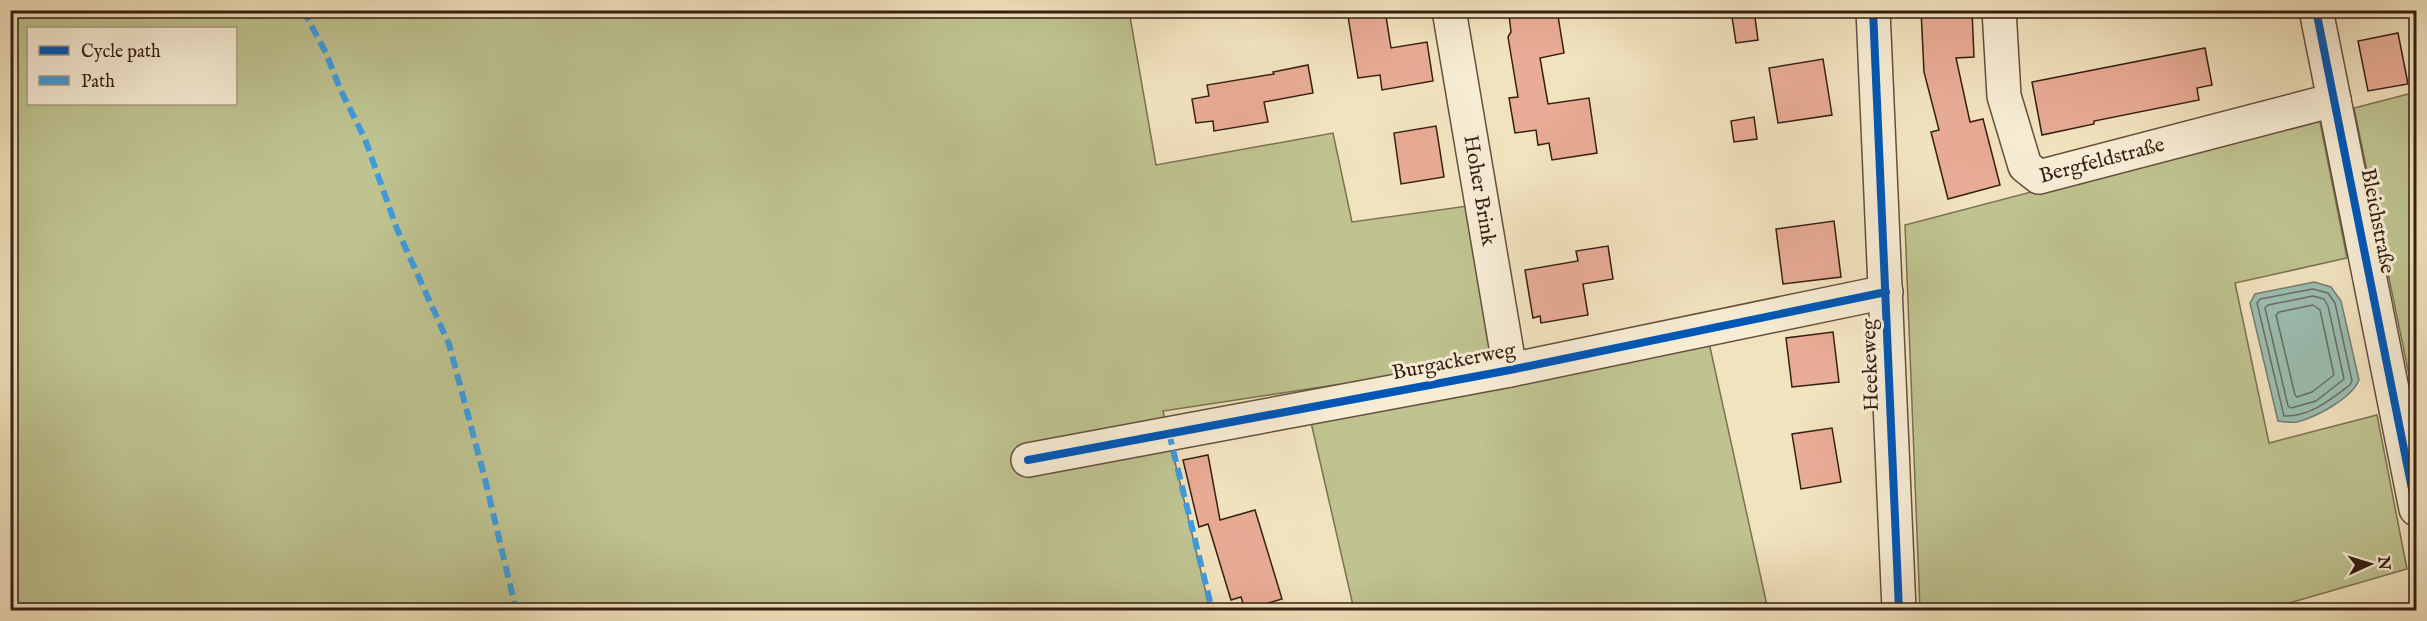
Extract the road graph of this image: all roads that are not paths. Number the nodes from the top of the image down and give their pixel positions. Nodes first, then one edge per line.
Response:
1 (1449, 10) edge
2 (1874, 10) edge
3 (1999, 10) edge
4 (2316, 10) edge
5 (2334, 100) junction
6 (1886, 292) junction
7 (1510, 370) junction
8 (1028, 460) dead end
9 (2416, 509) edge
10 (1899, 610) edge

1 - 7 street, Hoher Brink
2 - 6 street, Heekeweg
3 - 5 street, Bergfeldstraße
4 - 5 street, Bleichstraße
5 - 9 street, Bleichstraße
6 - 7 street, Burgackerweg
6 - 10 street, Heekeweg
7 - 8 street, Burgackerweg

